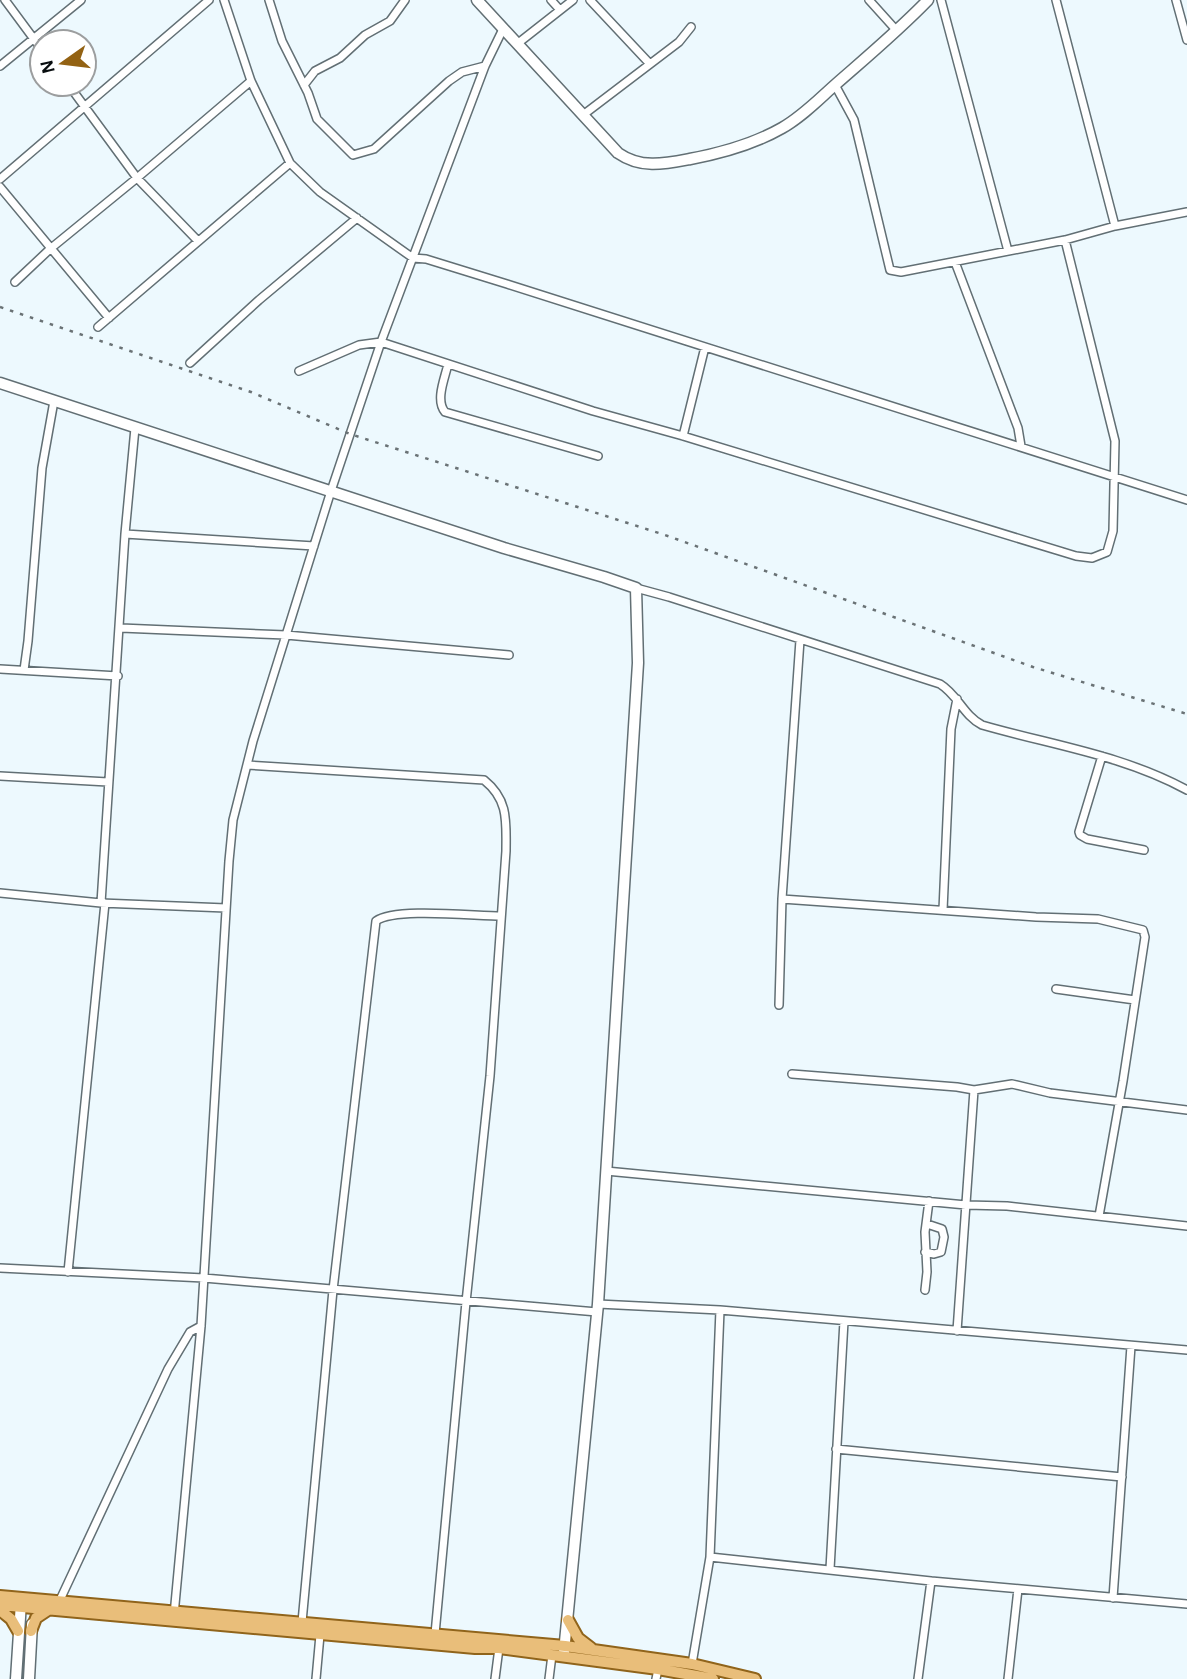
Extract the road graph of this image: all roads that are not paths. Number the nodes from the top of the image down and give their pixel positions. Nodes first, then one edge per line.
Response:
1 (5, 0) edge
2 (81, 0) edge
3 (209, 0) edge
4 (224, 0) edge
5 (268, 0) edge
6 (405, 0) edge
7 (477, 0) edge
8 (551, 0) edge
9 (573, 0) edge
10 (590, 0) edge
11 (869, 0) edge
12 (928, 0) edge
13 (942, 0) edge
14 (1056, 0) edge
15 (1176, 0) edge
16 (560, 10) junction
17 (691, 27) dead end
18 (46, 28) edge
19 (502, 29) junction
20 (28, 31) edge
21 (897, 31) junction
22 (1187, 40) edge
23 (28, 42) edge
24 (517, 44) junction
25 (650, 64) junction
26 (0, 66) edge
27 (485, 66) junction
28 (251, 81) junction
29 (304, 85) junction
30 (835, 85) junction
31 (79, 98) edge
32 (86, 107) junction
33 (583, 115) junction
34 (290, 163) junction
35 (138, 178) junction
36 (0, 179) edge
37 (0, 187) edge
38 (1187, 212) edge
39 (357, 218) junction
40 (1115, 226) junction
41 (1065, 240) junction
42 (198, 242) junction
43 (50, 249) junction
44 (1008, 251) junction
45 (413, 258) junction
46 (955, 262) junction
47 (15, 282) dead end
48 (108, 318) junction
49 (98, 327) dead end
50 (381, 342) junction
51 (705, 346) junction
52 (190, 363) dead end
53 (448, 364) junction
54 (299, 371) dead end
55 (0, 383) edge
56 (54, 401) junction
57 (135, 428) junction
58 (683, 436) junction
59 (1021, 446) junction
60 (598, 456) dead end
61 (1115, 476) junction
62 (331, 491) junction
63 (1187, 500) edge
64 (125, 534) junction
65 (314, 546) junction
66 (636, 589) junction
67 (121, 628) junction
68 (286, 635) junction
69 (800, 640) junction
70 (509, 655) dead end
71 (0, 669) edge
72 (24, 670) junction
73 (118, 676) junction
74 (957, 699) junction
75 (1102, 757) junction
76 (247, 765) junction
77 (0, 776) edge
78 (108, 782) junction
79 (1187, 790) edge
80 (1144, 850) dead end
81 (0, 893) edge
82 (782, 899) junction
83 (103, 903) junction
84 (226, 908) junction
85 (943, 910) junction
86 (501, 916) junction
87 (1056, 989) dead end
88 (1135, 1000) junction
89 (779, 1005) dead end
90 (792, 1074) dead end
91 (974, 1090) junction
92 (1120, 1100) junction
93 (1187, 1110) edge
94 (606, 1171) junction
95 (929, 1201) junction
96 (966, 1205) junction
97 (1099, 1216) junction
98 (927, 1224) junction
99 (1187, 1226) edge
100 (925, 1252) junction
101 (0, 1268) edge
102 (68, 1272) junction
103 (204, 1279) junction
104 (333, 1290) junction
105 (925, 1290) dead end
106 (466, 1302) junction
107 (597, 1308) junction
108 (720, 1310) junction
109 (844, 1321) junction
110 (201, 1326) junction
111 (957, 1331) junction
112 (1131, 1346) junction
113 (1187, 1350) edge
114 (836, 1449) junction
115 (1122, 1477) junction
116 (710, 1557) junction
117 (830, 1569) junction
118 (931, 1581) junction
119 (1018, 1589) junction
120 (0, 1596) edge
121 (1113, 1598) junction
122 (60, 1602) junction
123 (21, 1603) junction
124 (33, 1604) junction
125 (1187, 1604) edge
126 (0, 1608) edge
127 (50, 1610) junction
128 (173, 1616) junction
129 (568, 1620) junction
130 (302, 1622) junction
131 (31, 1631) junction
132 (18, 1632) junction
133 (320, 1634) junction
134 (435, 1634) junction
135 (499, 1648) junction
136 (594, 1650) junction
137 (560, 1652) junction
138 (692, 1664) junction
139 (657, 1674) edge
140 (16, 1679) edge
141 (29, 1679) edge
142 (316, 1679) edge
143 (495, 1679) edge
144 (549, 1679) edge
145 (713, 1679) edge
146 (755, 1679) edge
147 (918, 1679) edge
148 (1008, 1679) edge

1 - 20 street
2 - 18 street
3 - 32 street
4 - 28 street
5 - 29 street
6 - 29 street
7 - 19 street
8 - 16 street
9 - 16 street
10 - 25 street
11 - 21 street
12 - 21 street
13 - 44 street
14 - 40 street
15 - 22 street
16 - 24 street
17 - 25 street
19 - 24 street
19 - 27 street
21 - 30 street
23 - 26 street
24 - 33 street
25 - 33 street
27 - 29 street
27 - 45 street
28 - 34 street
28 - 35 street
30 - 33 street
30 - 46 street
31 - 32 street
32 - 35 street
32 - 36 street
34 - 39 street
34 - 42 street
35 - 42 street
35 - 43 street
37 - 43 street
38 - 40 street
39 - 45 street
39 - 52 street
40 - 41 street
41 - 44 street
41 - 61 street
42 - 48 street
43 - 47 street
43 - 48 street
44 - 46 street
45 - 50 street
45 - 51 street
46 - 59 street
48 - 49 street
50 - 53 street
50 - 54 street
50 - 62 street
51 - 58 street
51 - 59 street
53 - 58 street
53 - 60 street
55 - 56 street
56 - 57 street
56 - 72 street
57 - 62 street
57 - 64 street
58 - 61 street
59 - 61 street
61 - 63 street
62 - 65 street
62 - 66 street
64 - 65 street
64 - 67 street
65 - 68 street
66 - 69 street
66 - 94 street
67 - 68 street
67 - 73 street
68 - 70 street
68 - 76 street
69 - 74 street
69 - 82 street
71 - 72 street
72 - 73 street
73 - 78 street
74 - 75 street
74 - 85 street
75 - 79 street
75 - 80 street
76 - 84 street
76 - 86 street
77 - 78 street
78 - 83 street
81 - 83 street
82 - 85 street
82 - 89 street
83 - 84 street
83 - 102 street
84 - 103 street
85 - 88 street
86 - 104 street
86 - 106 street
87 - 88 street
88 - 92 street
90 - 91 street
91 - 92 street
91 - 96 street
92 - 93 street
92 - 97 street
94 - 95 street
94 - 107 street
95 - 96 street
95 - 98 street
96 - 97 street
96 - 111 street
97 - 99 street
98 - 100 street
98 - 100 street
100 - 105 street
101 - 102 street
102 - 103 street
103 - 104 street
103 - 110 street
104 - 106 street
104 - 130 street
106 - 107 street
106 - 134 street
107 - 108 street
107 - 129 street
108 - 109 street
108 - 116 street
109 - 111 street
109 - 114 street
110 - 122 street
110 - 128 street
111 - 112 street
112 - 113 street
112 - 115 street
114 - 115 street
114 - 117 street
115 - 121 street
116 - 117 street
116 - 138 street
117 - 118 street
118 - 119 street
118 - 147 street
119 - 121 street
119 - 148 street
120 - 123 main road
121 - 125 street
122 - 124 main road
122 - 128 main road
123 - 124 main road
123 - 126 main road
123 - 132 street
124 - 127 main road
124 - 131 street
126 - 132 main road
127 - 128 main road
127 - 131 main road
128 - 130 main road
128 - 133 main road
129 - 136 main road
129 - 137 street
130 - 134 main road
131 - 141 street
132 - 140 street
133 - 135 main road
133 - 142 street
134 - 137 main road
135 - 137 main road
135 - 143 street
136 - 137 main road
136 - 138 main road
137 - 139 main road
137 - 144 street
138 - 146 main road
139 - 145 main road

